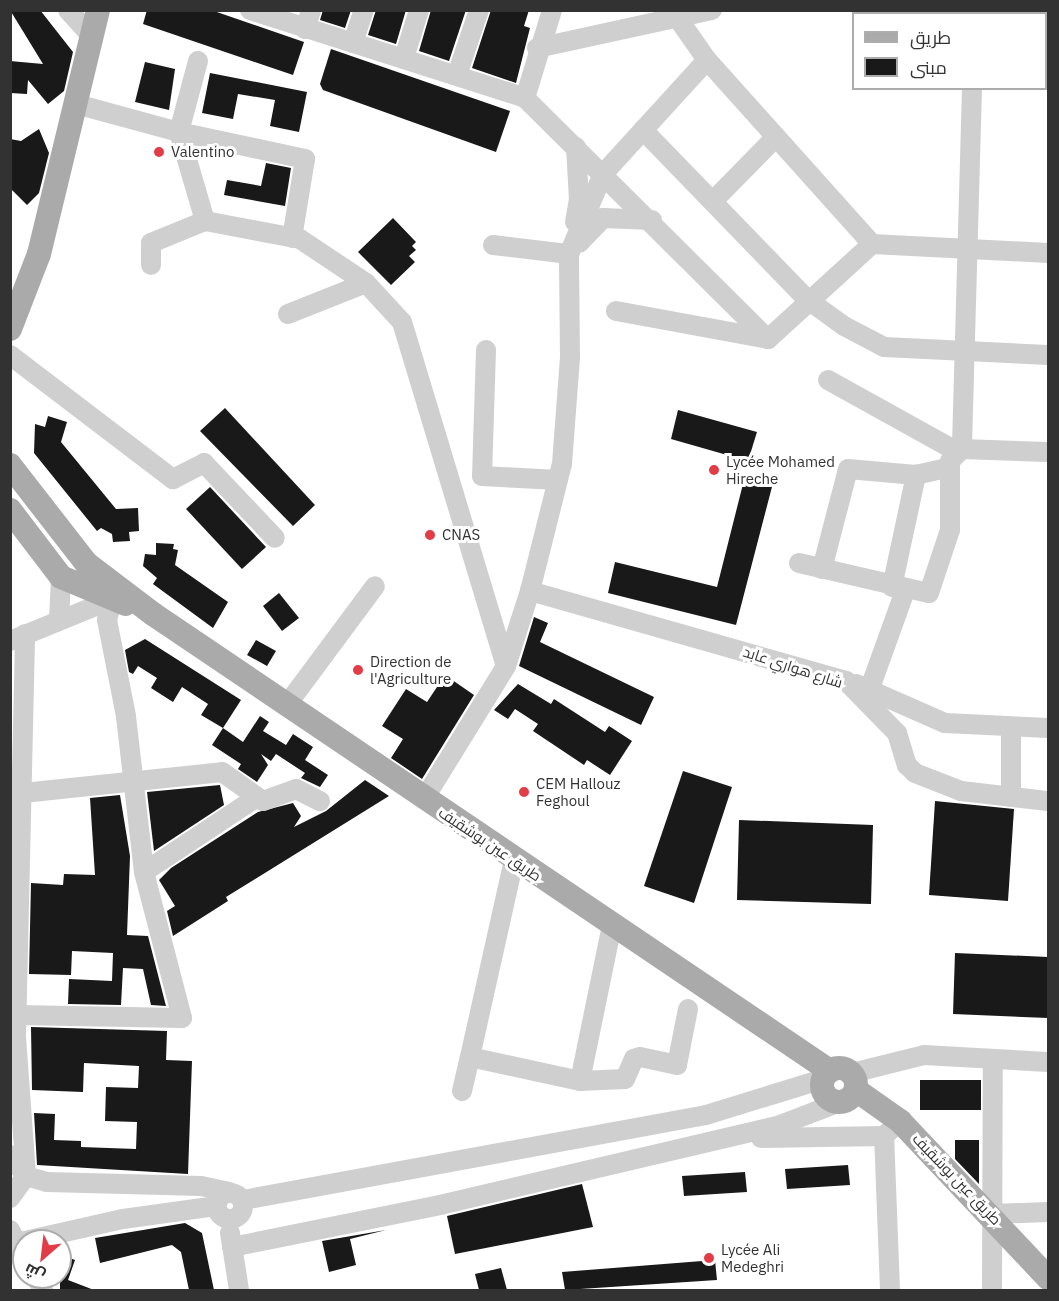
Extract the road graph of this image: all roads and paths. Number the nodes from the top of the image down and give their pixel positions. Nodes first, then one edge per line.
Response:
1 (68, 10) edge
2 (98, 10) edge
3 (250, 10) edge
4 (364, 10) edge
5 (419, 10) edge
6 (478, 10) edge
7 (552, 10) edge
8 (696, 14) edge
9 (308, 20) edge
10 (92, 37) junction
11 (353, 43) junction
12 (537, 48) junction
13 (404, 58) junction
14 (707, 60) junction
15 (198, 61) dead end
16 (457, 75) junction
17 (972, 90) edge
18 (525, 98) junction
19 (76, 104) junction
20 (643, 130) junction
21 (179, 132) junction
22 (776, 137) junction
23 (576, 147) junction
24 (603, 174) junction
25 (714, 200) junction
26 (652, 220) junction
27 (205, 221) junction
28 (292, 238) junction
29 (872, 244) junction
30 (493, 245) dead end
31 (966, 250) junction
32 (1048, 253) edge
33 (568, 254) junction
34 (151, 265) dead end
35 (366, 283) junction
36 (808, 300) junction
37 (616, 312) dead end
38 (288, 314) dead end
39 (10, 329) edge
40 (768, 339) junction
41 (486, 350) dead end
42 (965, 352) junction
43 (10, 355) edge
44 (1048, 355) edge
45 (828, 380) dead end
46 (1048, 452) edge
47 (957, 456) junction
48 (10, 465) edge
49 (916, 475) junction
50 (558, 480) junction
51 (10, 510) edge
52 (275, 538) dead end
53 (799, 563) dead end
54 (822, 569) junction
55 (61, 577) junction
56 (375, 586) dead end
57 (899, 589) junction
58 (528, 597) junction
59 (487, 598) junction
60 (113, 599) junction
61 (153, 614) junction
62 (59, 621) junction
63 (18, 637) edge
64 (506, 666) junction
65 (846, 681) junction
66 (870, 688) junction
67 (286, 706) junction
68 (912, 709) junction
69 (1011, 728) junction
70 (1048, 728) edge
71 (900, 740) junction
72 (134, 779) junction
73 (23, 793) junction
74 (1011, 796) junction
75 (256, 798) junction
76 (424, 799) junction
77 (320, 801) dead end
78 (1048, 801) edge
79 (514, 860) junction
80 (144, 872) junction
81 (612, 926) junction
82 (688, 1009) dead end
83 (17, 1014) junction
84 (13, 1035) edge
85 (470, 1057) junction
86 (993, 1059) junction
87 (1048, 1062) edge
88 (580, 1081) junction
89 (840, 1083) junction
90 (462, 1091) dead end
91 (892, 1128) junction
92 (719, 1139) junction
93 (10, 1155) edge
94 (26, 1176) junction
95 (10, 1198) edge
96 (229, 1204) junction
97 (1048, 1212) edge
98 (992, 1214) junction
99 (72, 1233) edge
100 (232, 1247) junction
101 (1048, 1278) edge
102 (239, 1290) edge
103 (890, 1290) edge
104 (992, 1290) edge

1 - 10 street
2 - 10 main road
3 - 9 street
4 - 11 street
5 - 13 street
6 - 16 street
7 - 12 street
8 - 12 street
8 - 14 street
9 - 11 street
10 - 19 main road
11 - 13 street
12 - 18 street
13 - 16 street
14 - 20 street
14 - 22 street
15 - 21 street
16 - 18 street
17 - 31 street
18 - 23 street
19 - 21 street
19 - 39 main road
20 - 24 street
20 - 25 street
21 - 27 street
21 - 28 street
22 - 25 street
22 - 29 street
23 - 24 street
23 - 33 street
24 - 26 street
24 - 33 street
25 - 36 street
26 - 33 street
26 - 40 street
27 - 28 street
27 - 34 street
28 - 35 street
29 - 31 street
29 - 36 street
30 - 33 street
31 - 32 street
31 - 42 street
33 - 50 street
35 - 38 street
35 - 59 street
36 - 40 street
36 - 42 street
37 - 40 street
41 - 50 street
42 - 44 street
42 - 47 street
43 - 52 street
45 - 47 street
46 - 47 street
47 - 49 street
47 - 57 street
48 - 61 main road
49 - 54 street
49 - 57 street
50 - 58 street
51 - 55 main road
53 - 54 street
54 - 57 street
55 - 60 main road
55 - 62 street
56 - 67 street
57 - 66 street
58 - 59 street, شارع هواري عابد
58 - 64 street
58 - 65 street, شارع هواري عابد
59 - 64 street
60 - 61 main road
60 - 62 street
60 - 72 street
61 - 67 main road, طريق عين بوشقيف
62 - 63 street
63 - 73 street
64 - 76 street
65 - 66 street
65 - 71 street, شارع هواري عابد
66 - 68 street
67 - 76 main road, طريق عين بوشقيف
68 - 69 street
68 - 71 street
69 - 70 street
69 - 74 street
71 - 74 street, شارع هواري عابد
72 - 73 street
72 - 75 street
72 - 80 street
73 - 83 street
74 - 78 street, شارع هواري عابد
75 - 77 street
75 - 80 street
76 - 79 main road, طريق عين بوشقيف
79 - 81 main road, طريق عين بوشقيف
79 - 85 street
80 - 83 street
81 - 88 street
81 - 89 main road, طريق عين بوشقيف
82 - 88 street
83 - 84 street
84 - 94 street
85 - 88 street
85 - 90 street
86 - 87 street
86 - 89 street
86 - 98 street
89 - 91 main road, طريق عين بوشقيف
89 - 92 street
89 - 96 street
91 - 92 street
91 - 98 main road, طريق عين بوشقيف
91 - 103 street
92 - 100 street
93 - 94 street
94 - 95 street
94 - 96 street
96 - 99 street
96 - 100 street
97 - 98 street
98 - 101 main road, طريق عين بوشقيف
98 - 104 street
100 - 102 street

